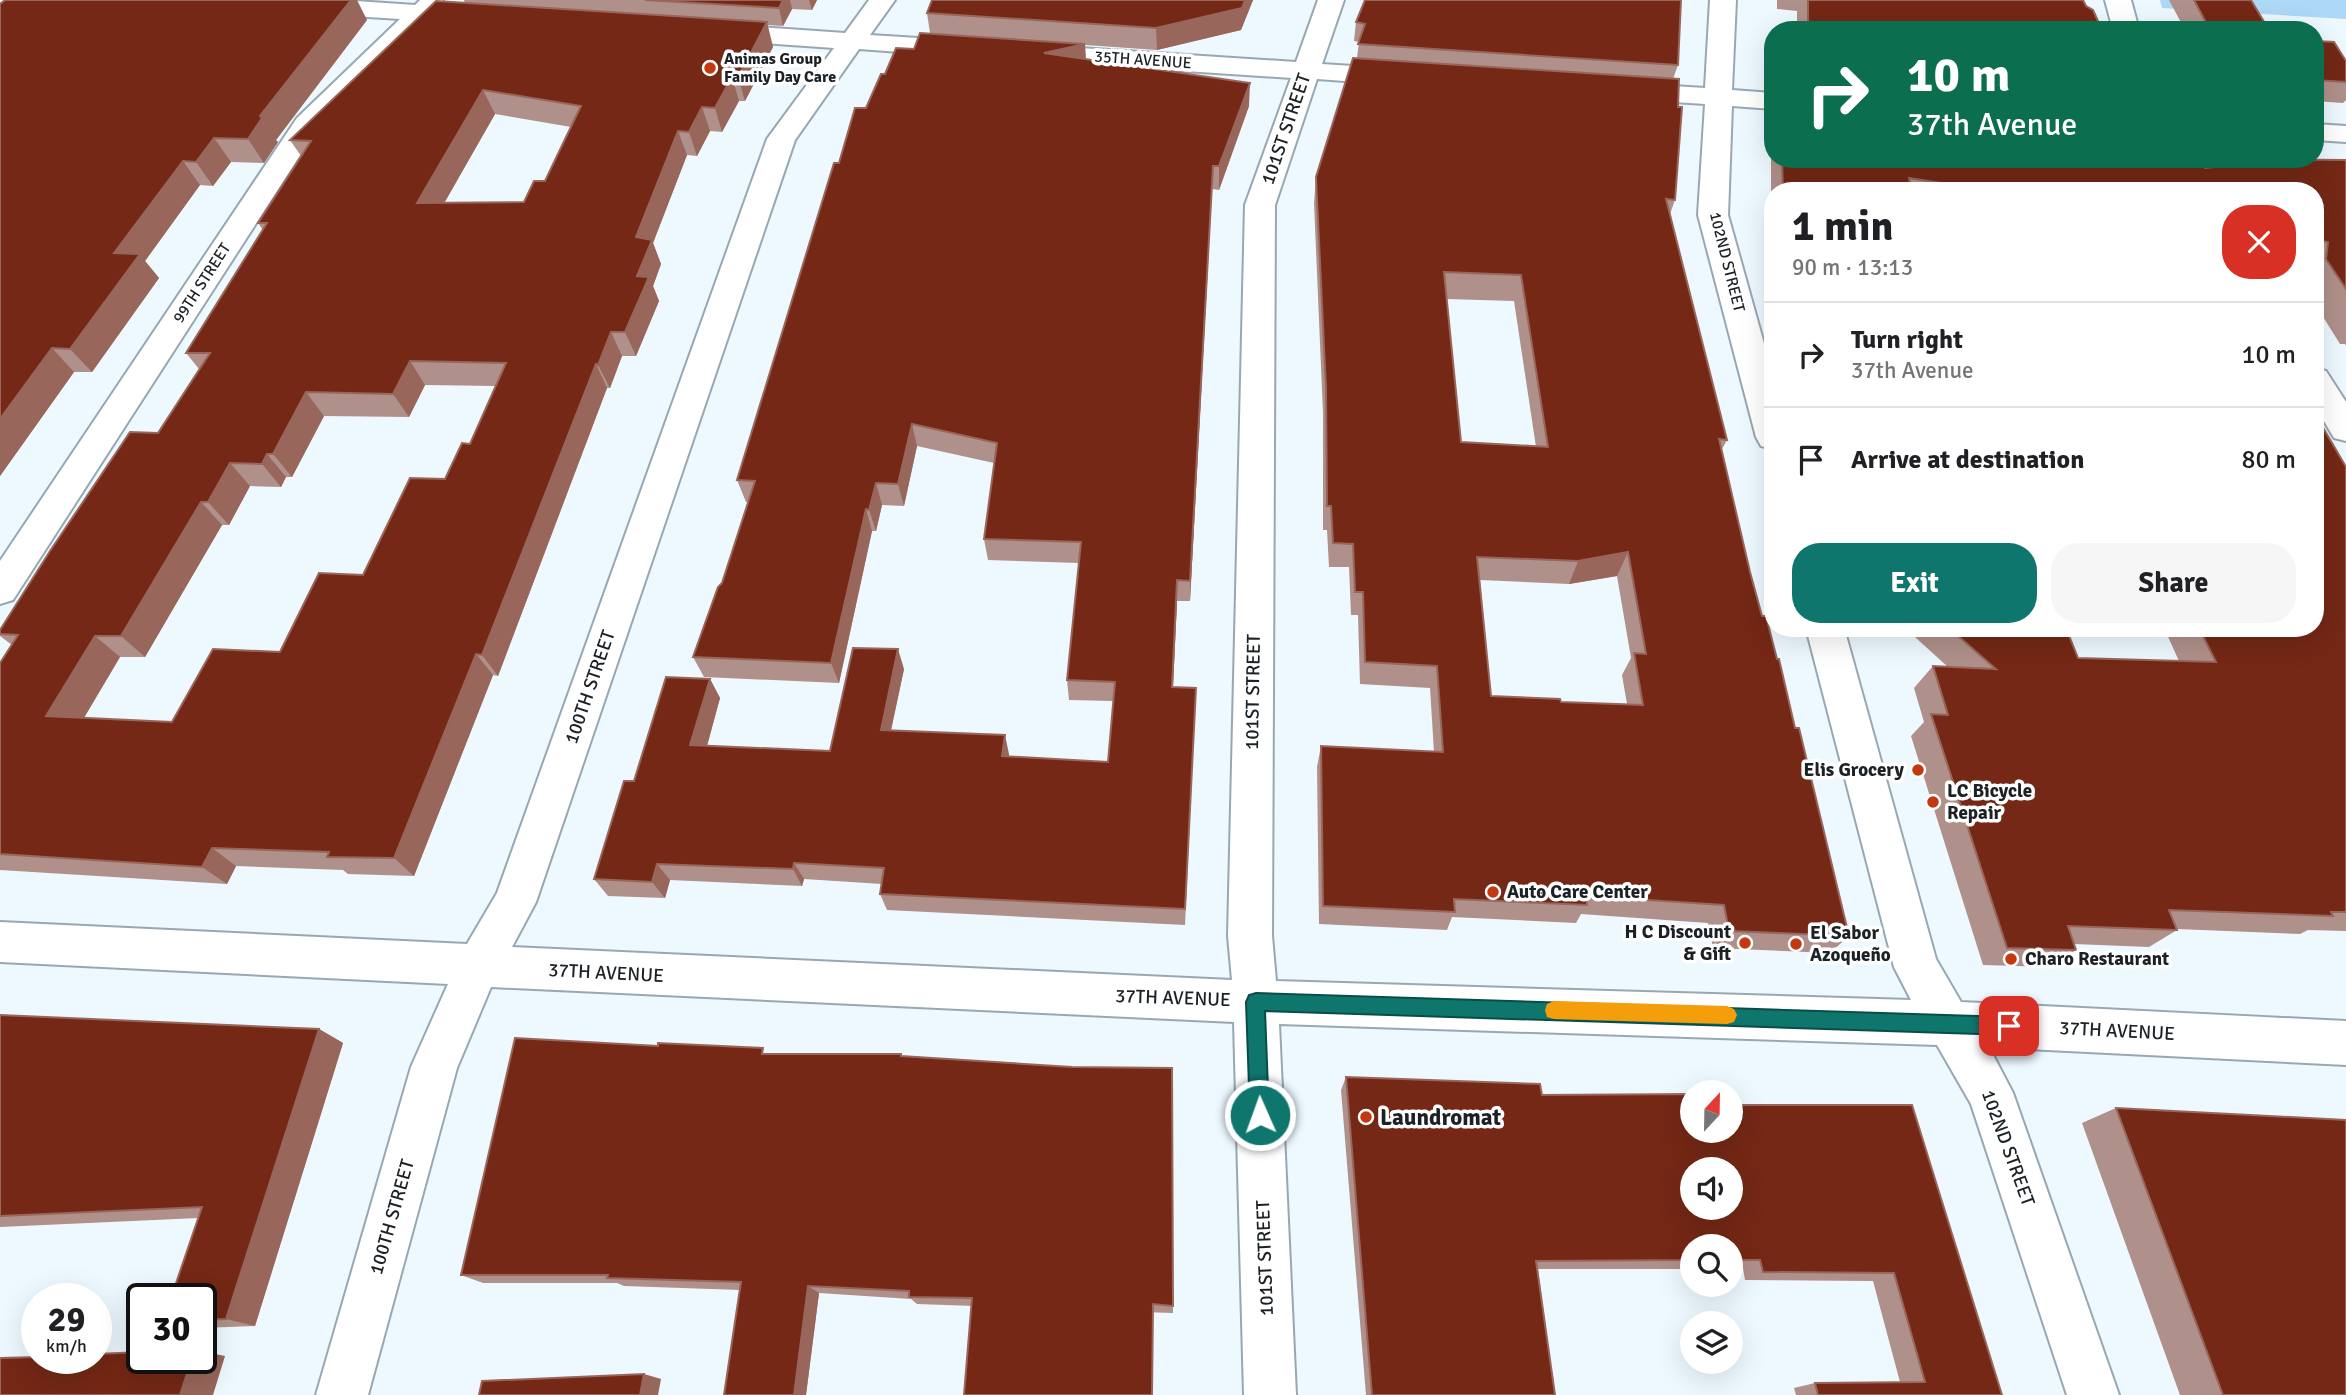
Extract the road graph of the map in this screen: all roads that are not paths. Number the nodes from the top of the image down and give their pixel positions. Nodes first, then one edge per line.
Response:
1 (220, 0) edge
2 (882, 0) edge
3 (1331, 0) edge
4 (1723, 0) edge
5 (2118, 0) edge
6 (427, 6) edge
7 (505, 18) edge
8 (2124, 21) edge
9 (693, 31) edge
10 (853, 41) junction
11 (988, 50) edge
12 (1015, 52) edge
13 (1306, 70) junction
14 (1421, 78) edge
15 (1606, 90) edge
16 (1718, 97) junction
17 (1764, 100) edge
18 (2324, 133) edge
19 (2346, 134) edge
20 (2324, 394) edge
21 (1764, 404) edge
22 (2346, 429) edge
23 (0, 590) edge
24 (1827, 637) edge
25 (0, 942) edge
26 (478, 966) junction
27 (1256, 1002) junction
28 (1947, 1023) junction
29 (2346, 1043) edge
30 (342, 1395) edge
31 (1270, 1395) edge
32 (2093, 1395) edge

1 - 6 street
2 - 10 street, 100TH STREET
3 - 13 street, 101ST STREET
4 - 16 street, 102ND STREET
5 - 8 street
6 - 7 street
6 - 23 street, 99TH STREET
9 - 10 street
10 - 11 street
10 - 26 street, 100TH STREET
12 - 13 street, 35TH AVENUE
13 - 14 street, 35TH AVENUE
13 - 27 street, 101ST STREET
15 - 16 street
16 - 17 street
16 - 21 street, 102ND STREET
18 - 19 street
20 - 22 street
24 - 28 street, 102ND STREET
25 - 26 street, 37TH AVENUE
26 - 27 street, 37TH AVENUE
26 - 30 street, 100TH STREET
27 - 28 street, 37TH AVENUE
27 - 31 street, 101ST STREET
28 - 29 street, 37TH AVENUE
28 - 32 street, 102ND STREET

